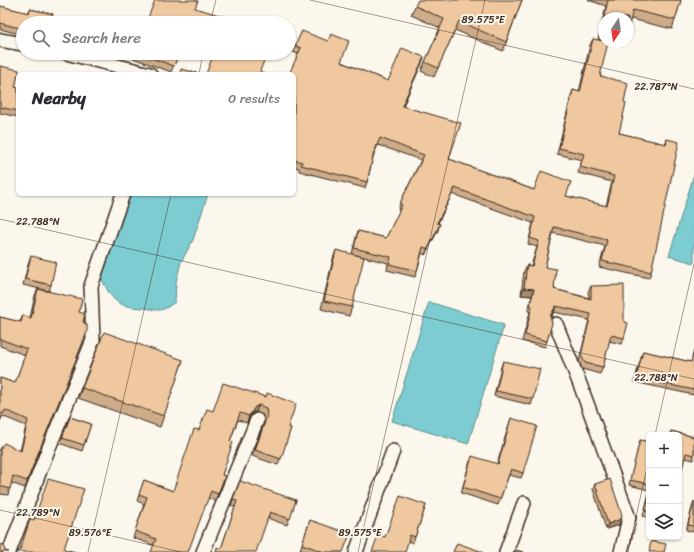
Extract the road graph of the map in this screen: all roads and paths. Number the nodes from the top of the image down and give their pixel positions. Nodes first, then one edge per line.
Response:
1 (0, 40) edge
2 (16, 43) edge
3 (94, 60) edge
4 (142, 72) edge
5 (122, 196) edge
6 (556, 324) dead end
7 (257, 420) dead end
8 (393, 450) dead end
9 (524, 503) dead end
10 (9, 552) edge
11 (203, 552) edge
12 (356, 552) edge
13 (506, 552) edge
14 (621, 552) edge

1 - 2 street
3 - 4 street
5 - 10 street
6 - 14 street
7 - 11 street
8 - 12 street
9 - 13 street

